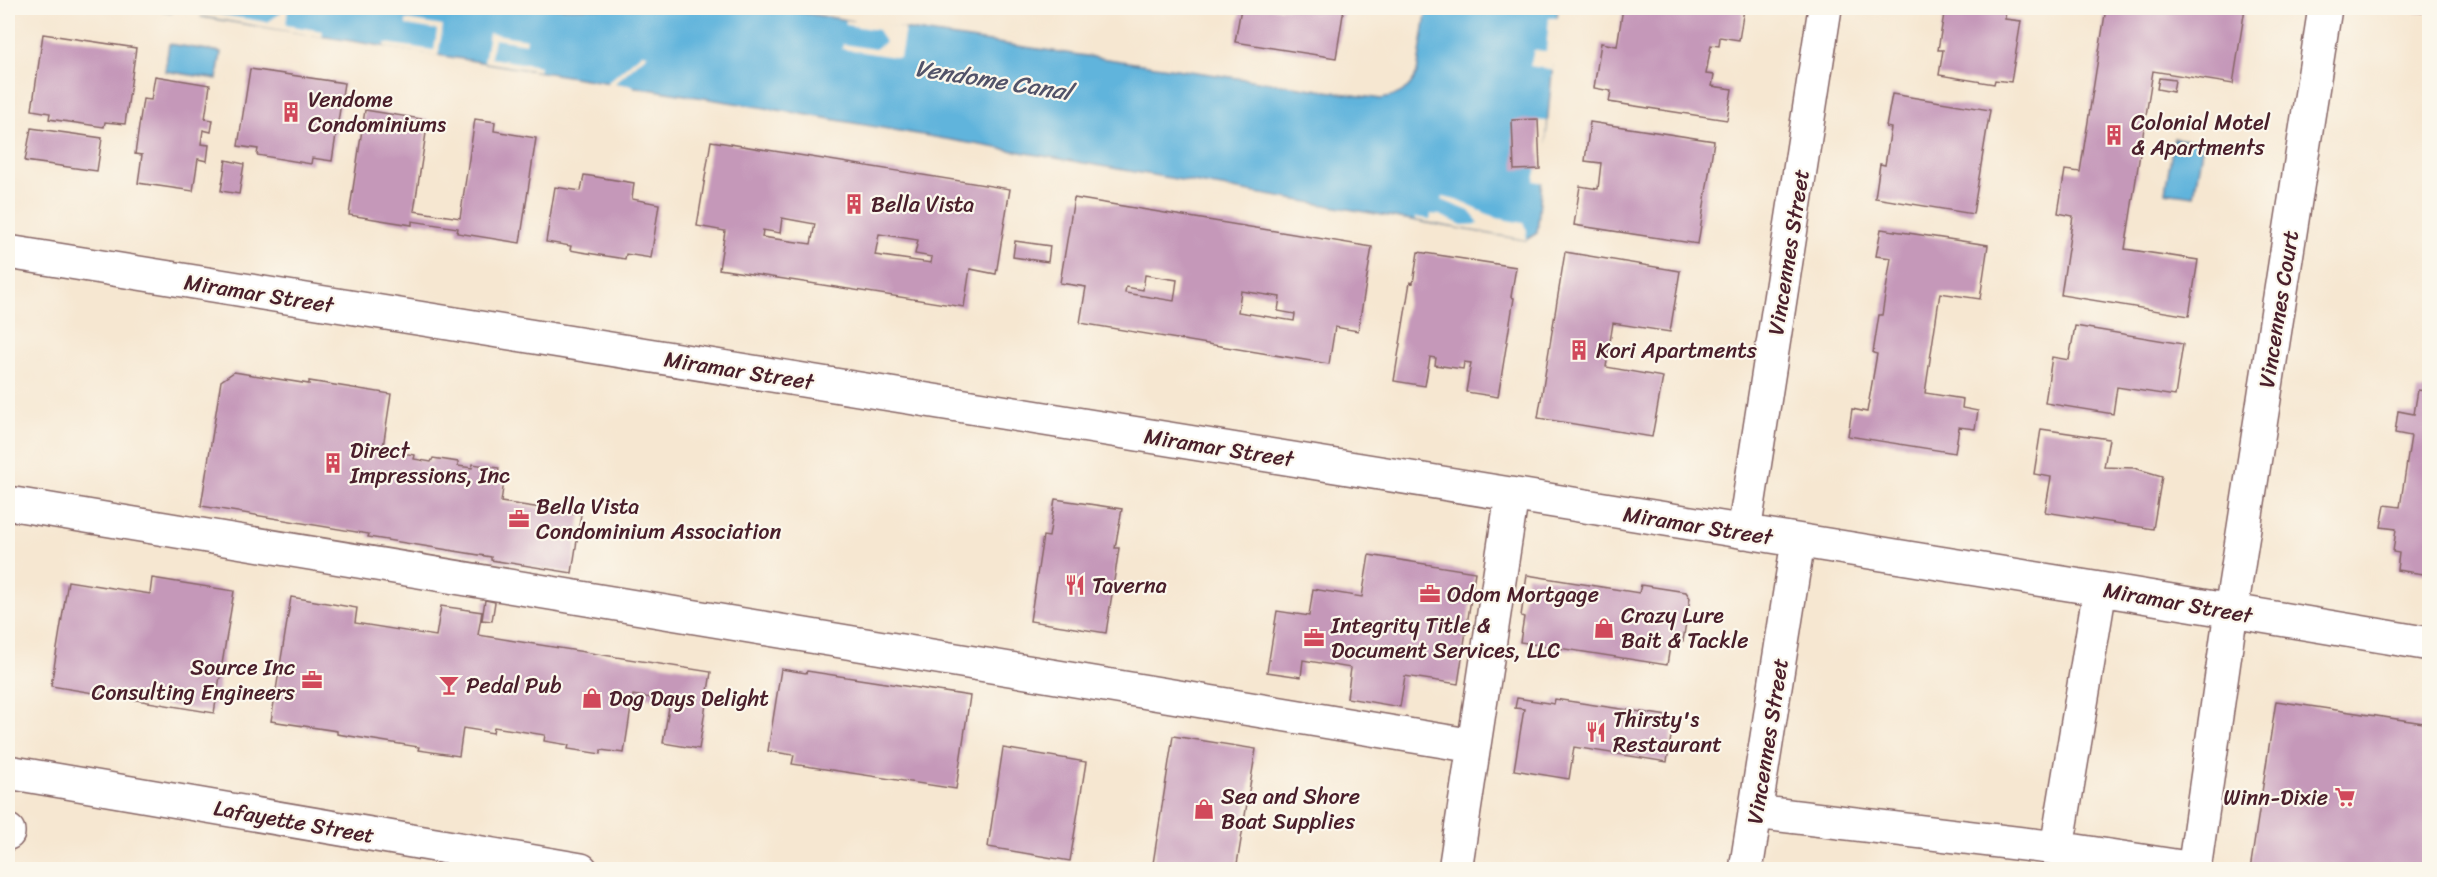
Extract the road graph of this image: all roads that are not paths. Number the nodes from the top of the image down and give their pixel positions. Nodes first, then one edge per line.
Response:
1 (1826, 8) edge
2 (2325, 8) edge
3 (8, 252) edge
4 (1512, 495) junction
5 (8, 503) edge
6 (1744, 532) junction
7 (1798, 541) junction
8 (2100, 589) junction
9 (2231, 611) junction
10 (2430, 644) edge
11 (1474, 746) junction
12 (8, 772) edge
13 (1755, 812) junction
14 (2046, 855) edge
15 (2194, 869) edge
16 (581, 870) edge
17 (1455, 870) edge
18 (1746, 870) edge

1 - 6 street, Vincennes Street
2 - 9 street, Vincennes Court
3 - 4 street, Miramar Street
4 - 6 street, Miramar Street
4 - 11 street
5 - 11 street
6 - 7 street, Miramar Street
7 - 8 street, Miramar Street
7 - 13 street, Vincennes Street
8 - 9 street, Miramar Street
8 - 14 street
9 - 10 street, Miramar Street
9 - 15 street, Vincennes Court
11 - 17 street
12 - 16 street, Lafayette Street
13 - 14 street
13 - 18 street, Vincennes Street
14 - 15 street

